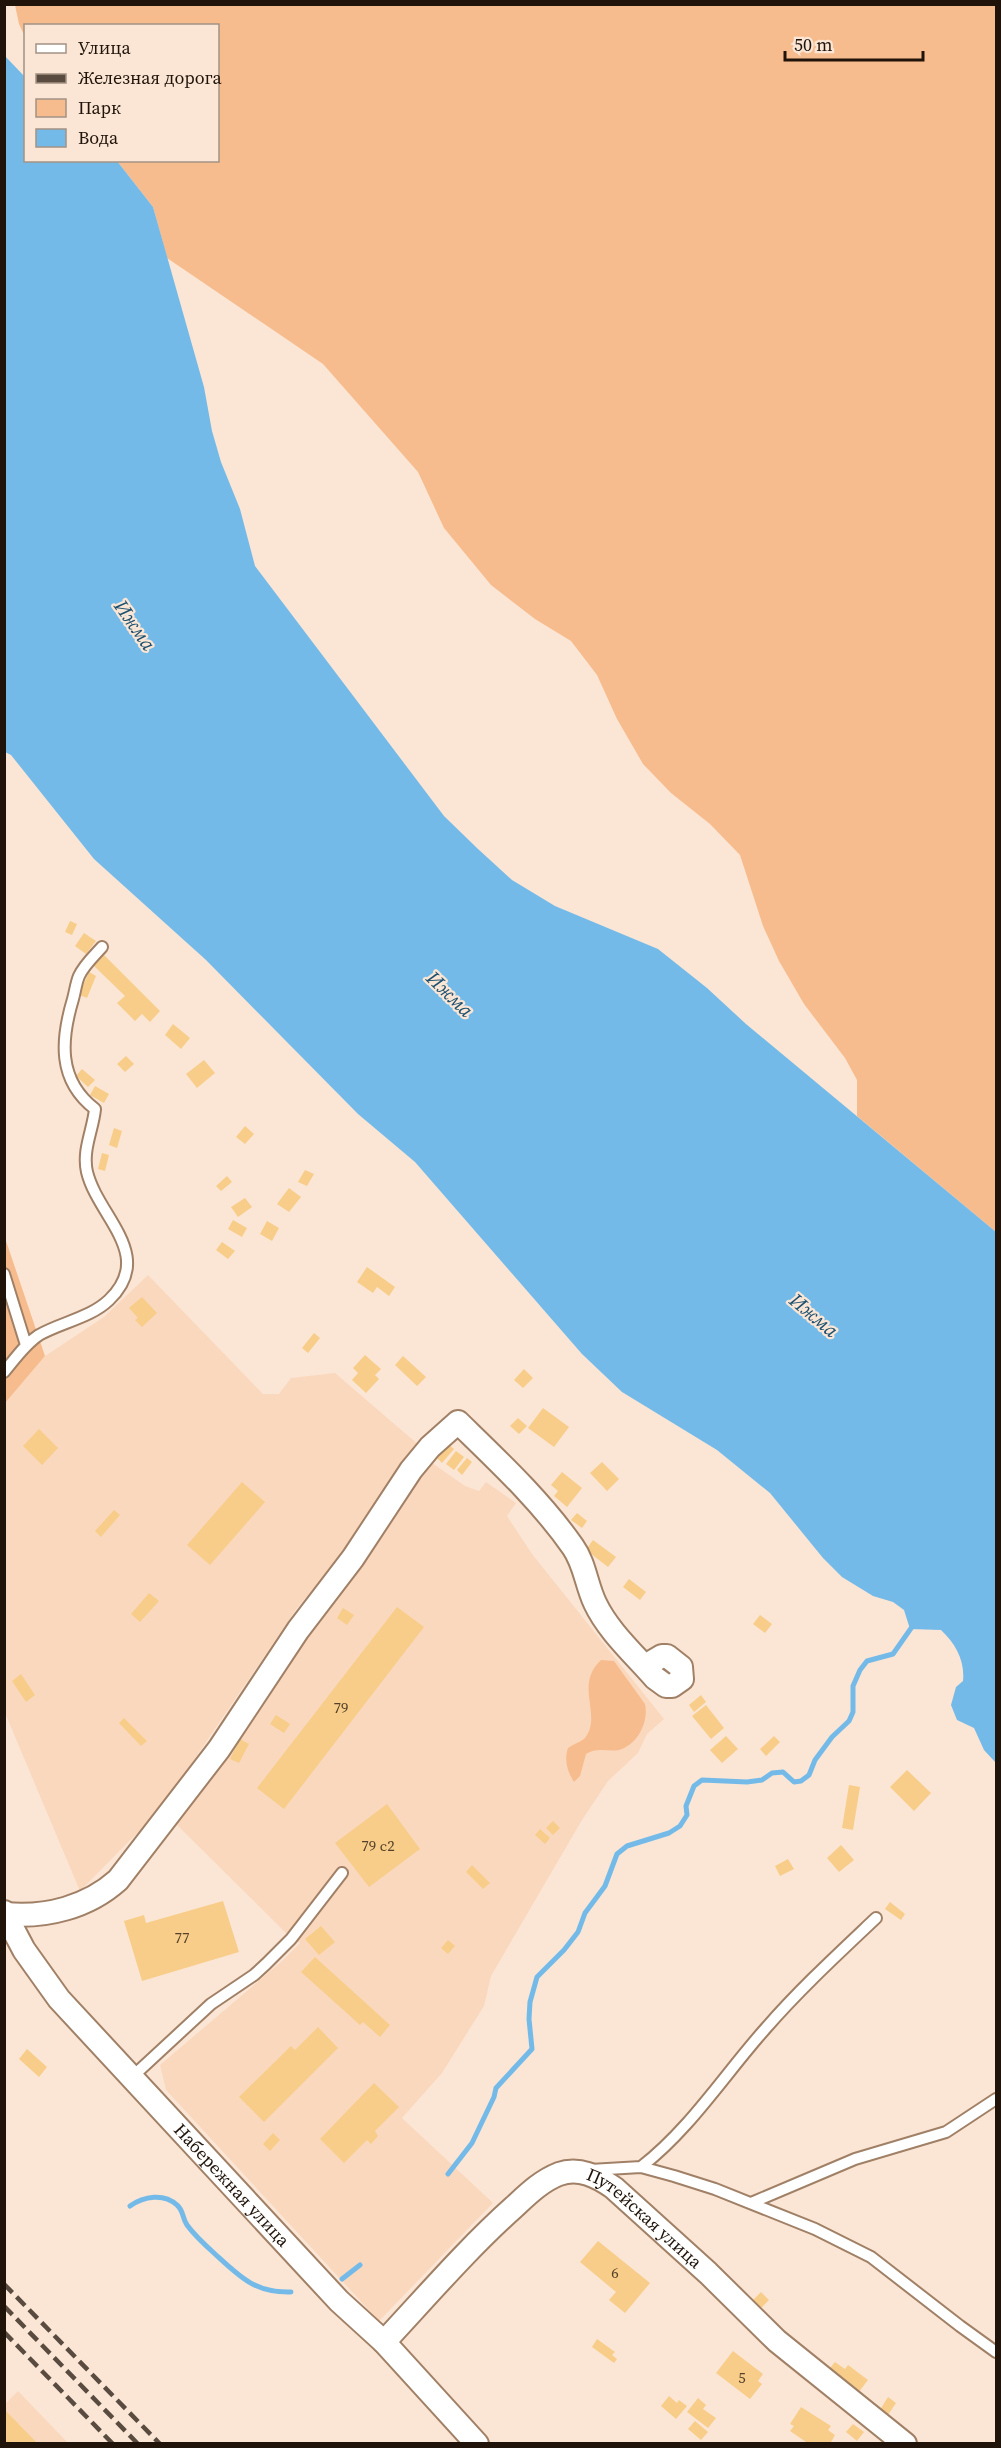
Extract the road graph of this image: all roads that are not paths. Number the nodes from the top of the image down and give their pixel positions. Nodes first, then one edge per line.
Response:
1 (102, 947) dead end
2 (4, 1274) edge
3 (26, 1345) junction
4 (4, 1372) edge
5 (645, 1666) dead end
6 (342, 1873) dead end
7 (5, 1913) edge
8 (876, 1918) dead end
9 (131, 2078) junction
10 (996, 2099) edge
11 (641, 2167) junction
12 (578, 2171) junction
13 (752, 2203) junction
14 (384, 2342) junction
15 (996, 2352) edge
16 (477, 2444) edge
17 (906, 2444) edge

1 - 3 lane
2 - 3 lane
3 - 4 lane
5 - 7 street
6 - 9 lane
7 - 9 street, Набережная улица
8 - 11 lane
9 - 14 street, Набережная улица
10 - 13 lane
11 - 12 lane
11 - 13 lane
12 - 14 street, Путейская улица
12 - 17 street, Путейская улица
13 - 15 lane
14 - 16 street, Набережная улица

